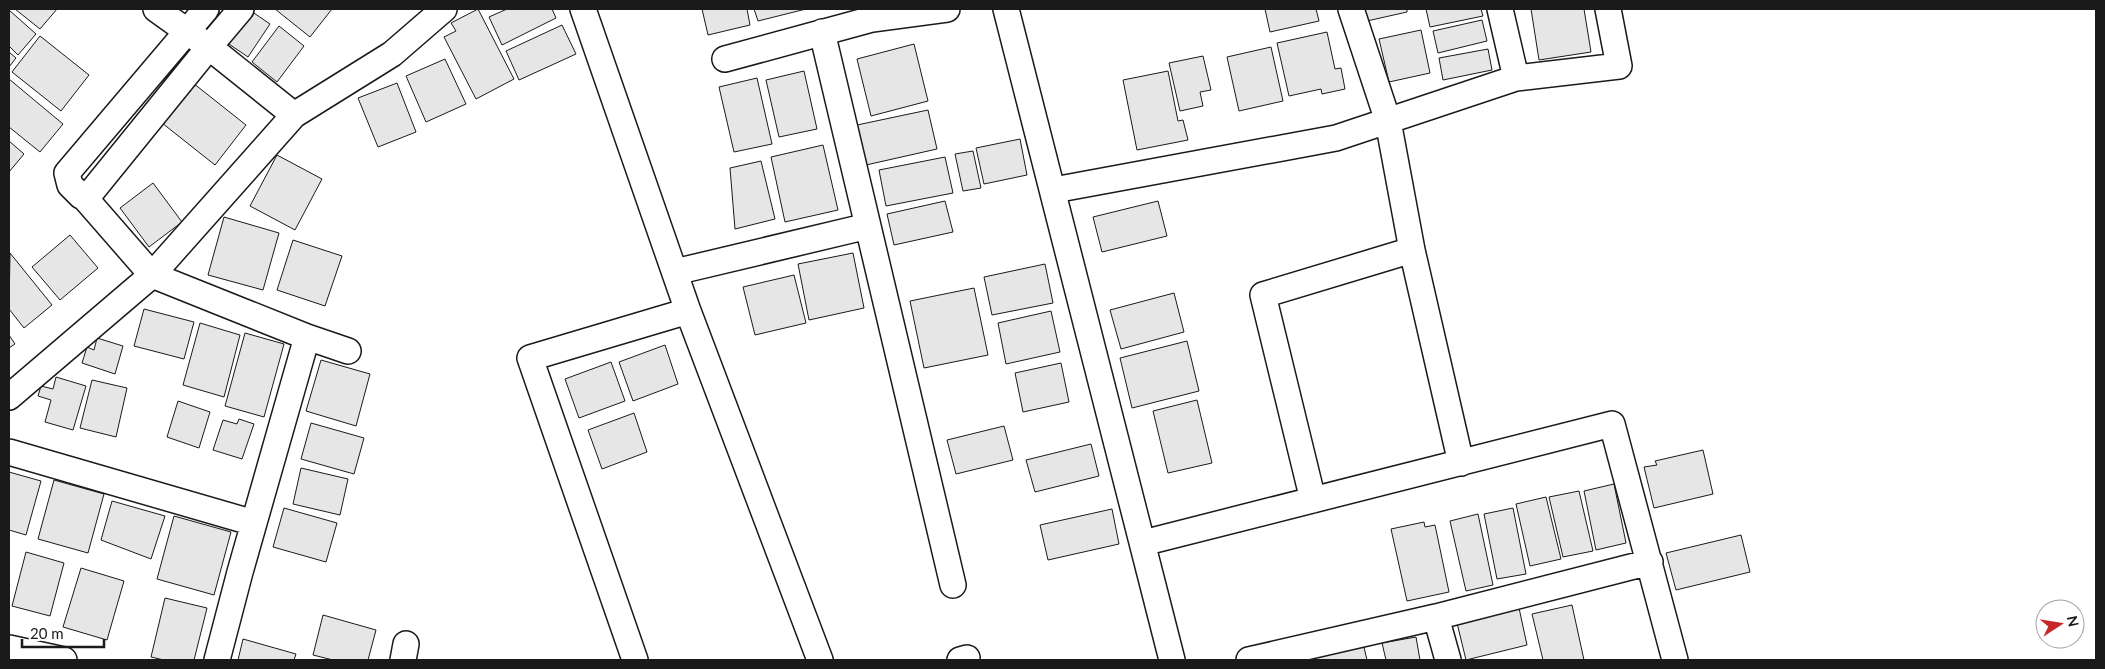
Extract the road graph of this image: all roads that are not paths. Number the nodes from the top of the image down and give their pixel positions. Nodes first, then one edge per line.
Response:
1 (156, 9) edge
2 (206, 9) edge
3 (241, 9) edge
4 (444, 9) edge
5 (583, 9) edge
6 (947, 9) edge
7 (1006, 9) edge
8 (1351, 9) edge
9 (1500, 9) edge
10 (1608, 9) edge
11 (871, 14) edge
12 (187, 30) junction
13 (822, 32) junction
14 (209, 47) junction
15 (725, 59) dead end
16 (1516, 78) junction
17 (294, 115) junction
18 (1388, 121) junction
19 (1054, 190) junction
20 (84, 197) junction
21 (868, 226) junction
22 (1412, 250) junction
23 (675, 272) junction
24 (152, 275) junction
25 (688, 311) junction
26 (307, 337) junction
27 (348, 351) dead end
28 (9, 398) edge
29 (9, 452) edge
30 (1461, 463) junction
31 (1313, 500) junction
32 (254, 523) junction
33 (1143, 543) junction
34 (1650, 562) junction
35 (953, 585) dead end
36 (1436, 617) junction
37 (9, 648) edge
38 (64, 660) edge
39 (217, 660) edge
40 (635, 660) edge
41 (820, 660) edge
42 (1172, 660) edge
43 (1249, 660) edge
44 (1448, 660) edge
45 (1676, 660) edge

1 - 12 street
2 - 12 street
3 - 14 street
4 - 17 street
5 - 23 street
6 - 11 street
7 - 19 street
8 - 18 street
9 - 16 street
10 - 16 street
11 - 13 street
12 - 14 street
12 - 20 street
13 - 15 street
13 - 21 street
14 - 17 street
14 - 20 street
16 - 18 street
17 - 24 street
18 - 19 street
18 - 22 street
19 - 33 street
20 - 24 street
21 - 23 street
21 - 35 street
22 - 30 street
22 - 31 street
23 - 25 street
24 - 26 street
24 - 28 street
25 - 40 street
25 - 41 street
26 - 27 street
26 - 32 street
29 - 32 street
30 - 31 street
30 - 34 street
31 - 33 street
32 - 39 street
33 - 42 street
34 - 36 street
34 - 45 street
36 - 43 street
36 - 44 street
37 - 38 street

